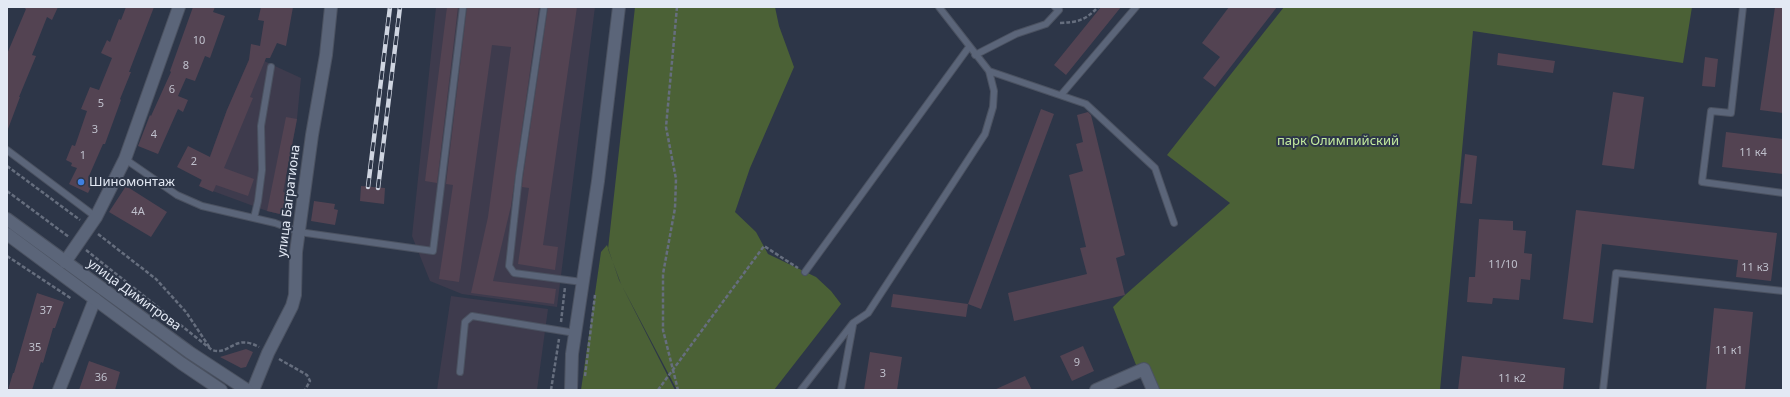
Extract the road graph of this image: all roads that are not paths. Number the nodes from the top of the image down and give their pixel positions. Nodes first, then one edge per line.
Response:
1 (179, 7) edge
2 (331, 7) edge
3 (463, 7) edge
4 (544, 7) edge
5 (619, 7) edge
6 (938, 7) edge
7 (1055, 7) edge
8 (1136, 7) edge
9 (1743, 7) edge
10 (969, 47) junction
11 (976, 55) junction
12 (271, 68) dead end
13 (989, 71) junction
14 (1061, 95) junction
15 (7, 150) edge
16 (125, 159) junction
17 (1783, 193) edge
18 (254, 218) junction
19 (7, 219) edge
20 (93, 222) junction
21 (1174, 223) dead end
22 (299, 232) junction
23 (7, 234) edge
24 (65, 262) junction
25 (804, 272) road end
26 (582, 282) junction
27 (1783, 291) edge
28 (95, 299) junction
29 (853, 323) junction
30 (576, 333) junction
31 (572, 354) junction
32 (460, 372) dead end
33 (59, 390) edge
34 (221, 390) edge
35 (247, 390) edge
36 (252, 390) edge
37 (563, 390) edge
38 (571, 390) edge
39 (801, 390) edge
40 (841, 390) edge
41 (1096, 390) edge
42 (1153, 390) edge
43 (1603, 390) edge

1 - 16 street
2 - 22 street, улица Багратиона
3 - 22 lane
4 - 26 lane
5 - 26 street
6 - 10 lane
7 - 11 lane
8 - 14 lane
9 - 17 lane
10 - 11 lane
10 - 25 lane
11 - 13 lane
12 - 18 lane
13 - 14 lane
13 - 29 lane
14 - 21 lane
15 - 20 lane
16 - 18 lane
16 - 20 street
18 - 22 lane
19 - 24 street, улица Димитрова
20 - 24 street
22 - 36 street, улица Багратиона
23 - 28 street
24 - 35 street, улица Димитрова
26 - 30 street
27 - 43 lane
28 - 33 street
28 - 34 street
29 - 39 lane
29 - 40 lane
30 - 31 street
30 - 32 lane
31 - 37 street
31 - 38 street
41 - 42 street

